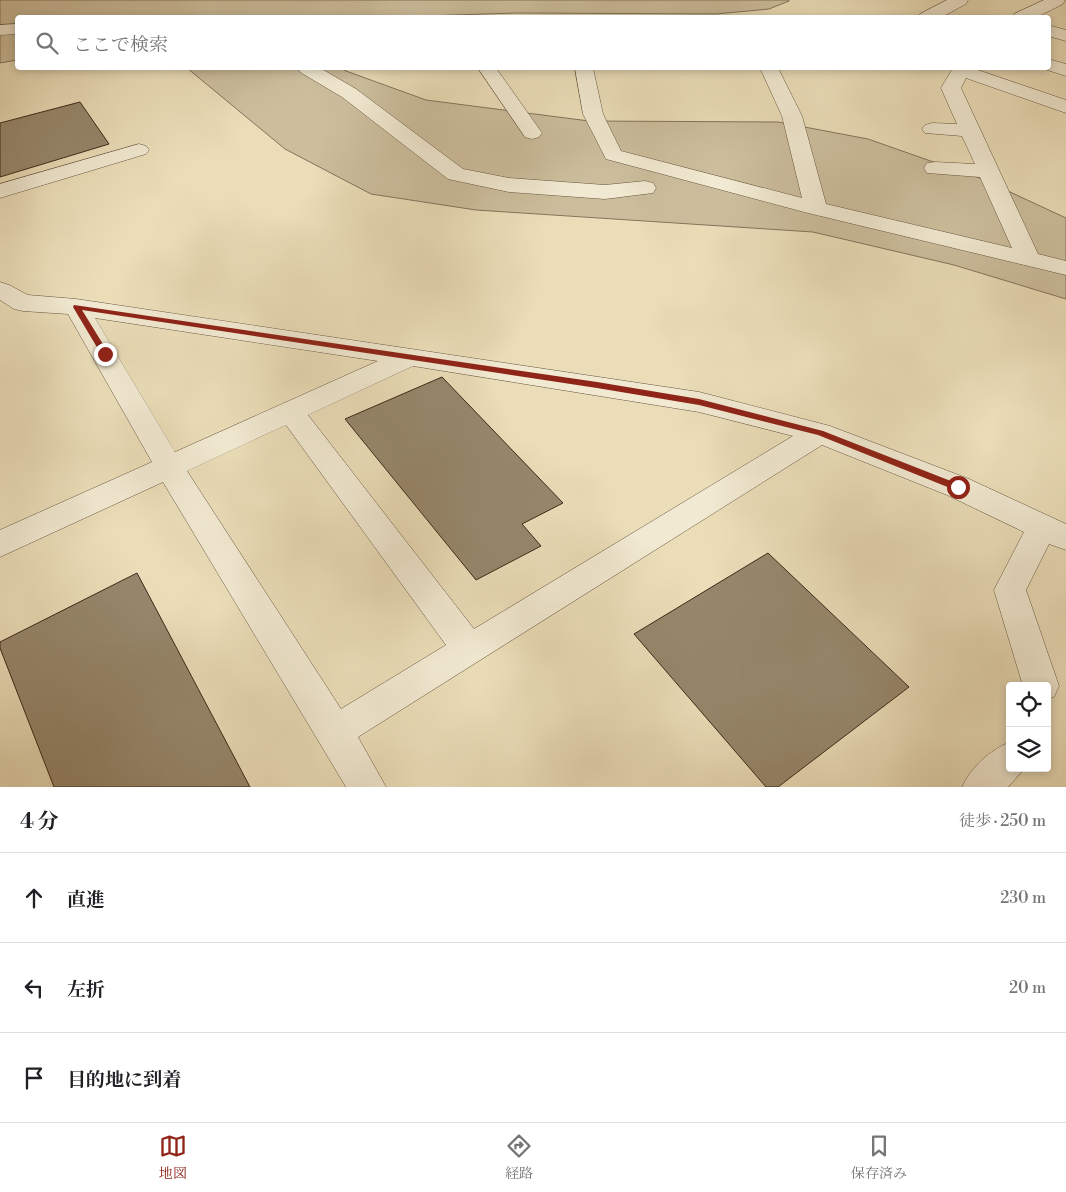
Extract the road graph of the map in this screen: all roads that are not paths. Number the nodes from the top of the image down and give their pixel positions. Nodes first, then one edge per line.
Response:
1 (960, 0) edge
2 (1056, 0) edge
3 (932, 15) edge
4 (1026, 15) edge
5 (15, 29) edge
6 (0, 30) edge
7 (1051, 31) edge
8 (1066, 36) edge
9 (1051, 65) edge
10 (310, 70) edge
11 (488, 70) edge
12 (584, 70) edge
13 (770, 70) edge
14 (1066, 70) edge
15 (1066, 107) edge
16 (932, 129) dead end
17 (970, 130) junction
18 (532, 133) dead end
19 (139, 150) dead end
20 (934, 168) dead end
21 (989, 171) junction
22 (645, 188) dead end
23 (0, 191) edge
24 (816, 208) junction
25 (1028, 258) junction
26 (1066, 268) edge
27 (0, 290) edge
28 (76, 307) junction
29 (410, 357) junction
30 (290, 411) junction
31 (820, 433) junction
32 (169, 466) junction
33 (1054, 532) edge
34 (0, 544) edge
35 (469, 649) junction
36 (1039, 682) edge
37 (335, 732) junction
38 (1006, 764) edge
39 (367, 787) edge
40 (981, 787) edge

1 - 3 street
2 - 4 street
5 - 6 street
7 - 8 street
9 - 14 street
10 - 22 street
11 - 18 street
12 - 24 street
13 - 24 street
15 - 17 street
16 - 17 street
17 - 21 street
19 - 23 street
20 - 21 street
21 - 25 street
24 - 25 street
25 - 26 street
27 - 28 street
28 - 29 street
28 - 32 street
29 - 30 street
29 - 31 street
30 - 32 street
30 - 35 street
31 - 33 street
31 - 35 street
32 - 34 street
32 - 37 street
33 - 36 street
35 - 37 street
37 - 39 street
38 - 40 street

